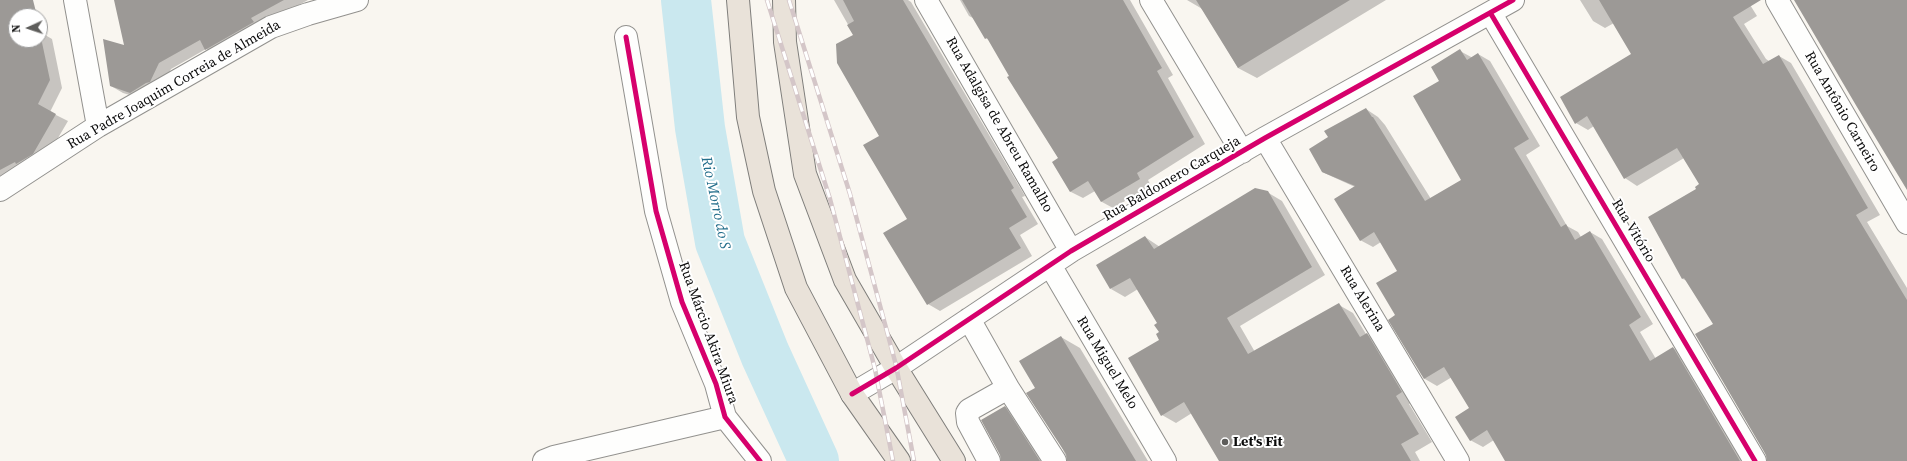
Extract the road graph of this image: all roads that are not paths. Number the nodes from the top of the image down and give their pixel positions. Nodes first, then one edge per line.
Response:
1 (75, 0) edge
2 (357, 0) edge
3 (738, 0) edge
4 (784, 0) edge
5 (926, 0) edge
6 (1151, 0) edge
7 (1513, 0) edge
8 (1777, 0) edge
9 (1490, 14) junction
10 (626, 37) dead end
11 (98, 126) junction
12 (1265, 138) junction
13 (1242, 152) junction
14 (0, 190) edge
15 (1907, 223) edge
16 (1071, 251) junction
17 (1050, 265) junction
18 (969, 319) junction
19 (896, 368) junction
20 (1008, 388) junction
21 (852, 394) junction
22 (725, 417) junction
23 (544, 461) edge
24 (760, 461) edge
25 (899, 461) edge
26 (954, 461) edge
27 (989, 461) edge
28 (1055, 461) edge
29 (1165, 461) edge
30 (1458, 461) edge
31 (1755, 461) edge

1 - 11 street
2 - 11 street, Rua Padre Joaquim Correia de Almeida
3 - 21 main road
4 - 19 main road
5 - 16 street, Rua Adalgisa de Abreu Ramalho
6 - 13 street
7 - 9 street, Rua Baldomero Carqueja
8 - 15 street, Rua Antônio Carneiro
9 - 12 street, Rua Baldomero Carqueja
9 - 31 street, Rua Vitório
10 - 22 street, Rua Márcio Akira Miura
11 - 14 street, Rua Padre Joaquim Correia de Almeida
12 - 13 street, Rua Baldomero Carqueja
12 - 30 street, Rua Alerina
13 - 16 street, Rua Baldomero Carqueja
16 - 17 street, Rua Baldomero Carqueja
17 - 18 street, Rua Baldomero Carqueja
17 - 29 street, Rua Miguel Melo
18 - 19 street, Rua Baldomero Carqueja
18 - 20 street
19 - 21 street, Rua Baldomero Carqueja
19 - 26 main road
20 - 27 street
20 - 28 street
21 - 25 main road
22 - 23 street
22 - 24 street, Rua Márcio Akira Miura

